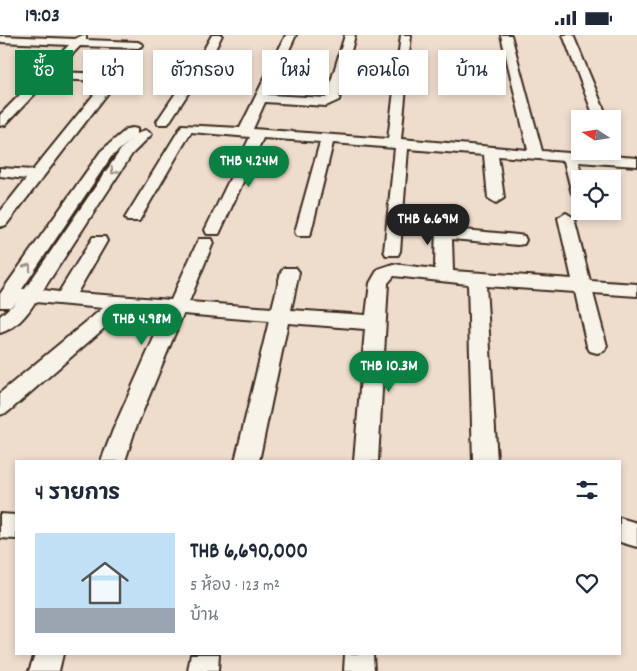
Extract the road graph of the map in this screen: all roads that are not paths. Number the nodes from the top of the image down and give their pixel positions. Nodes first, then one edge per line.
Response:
1 (205, 35) edge
2 (217, 35) edge
3 (291, 35) edge
4 (350, 35) edge
5 (406, 35) edge
6 (506, 35) edge
7 (568, 35) edge
8 (21, 38) edge
9 (0, 39) edge
10 (81, 39) edge
11 (138, 45) dead end
12 (70, 50) edge
13 (198, 50) edge
14 (206, 50) edge
15 (6, 51) dead end
16 (26, 95) edge
17 (99, 95) edge
18 (174, 95) edge
19 (260, 98) junction
20 (598, 110) edge
21 (0, 122) edge
22 (152, 125) junction
23 (187, 128) junction
24 (251, 133) junction
25 (328, 138) junction
26 (398, 143) junction
27 (491, 151) junction
28 (536, 155) junction
29 (570, 157) junction
30 (620, 161) joint
31 (637, 162) edge
32 (574, 170) edge
33 (0, 172) edge
34 (36, 175) junction
35 (496, 198) dead end
36 (444, 215) dead end
37 (133, 218) dead end
38 (566, 218) dead end
39 (0, 222) edge
40 (303, 232) dead end
41 (444, 233) junction
42 (518, 240) dead end
43 (99, 241) dead end
44 (392, 251) dead end
45 (290, 272) dead end
46 (444, 276) junction
47 (477, 279) junction
48 (584, 285) junction
49 (637, 290) edge
50 (30, 295) junction
51 (65, 297) junction
52 (5, 301) edge
53 (122, 302) junction
54 (177, 307) junction
55 (280, 315) junction
56 (375, 323) junction
57 (0, 326) edge
58 (597, 346) dead end
59 (0, 406) edge
60 (114, 460) edge
61 (247, 460) edge
62 (366, 460) edge
63 (485, 460) edge
64 (0, 526) edge
65 (15, 527) edge
66 (621, 530) edge
67 (637, 535) edge
68 (49, 655) edge
69 (206, 655) edge
70 (359, 655) edge
71 (44, 671) edge
72 (202, 671) edge
73 (359, 671) edge

1 - 2 street
1 - 13 street
2 - 14 street
3 - 19 street
4 - 19 street
5 - 26 street
6 - 28 street
7 - 20 street
8 - 9 street
8 - 10 street
8 - 15 street
10 - 11 street
10 - 12 street
16 - 21 street
17 - 34 street
18 - 22 street
19 - 24 street
22 - 23 street
22 -> 50 street
52 -> 22 street
23 - 24 street
23 - 37 street
24 - 25 street
24 - 54 street
25 - 26 street
25 - 40 street
26 - 27 street
26 - 44 street
27 - 28 street
27 - 35 street
28 - 29 street
29 - 30 street
29 - 32 street
30 - 31 street
33 - 34 street
34 - 39 street
36 - 41 street
38 - 48 street
41 - 42 street
41 - 46 street
43 - 51 street
45 - 55 street
46 - 47 street
46 - 56 street
47 - 48 street
47 - 63 street
48 - 49 street
48 - 58 street
50 - 51 street
50 - 52 street
50 - 57 street
51 - 53 street
53 - 54 street
53 - 59 street
54 - 55 street
54 - 60 street
55 - 56 street
55 - 61 street
56 - 62 street
64 - 65 street
66 - 67 street
68 - 71 street
69 - 72 street
70 - 73 street

